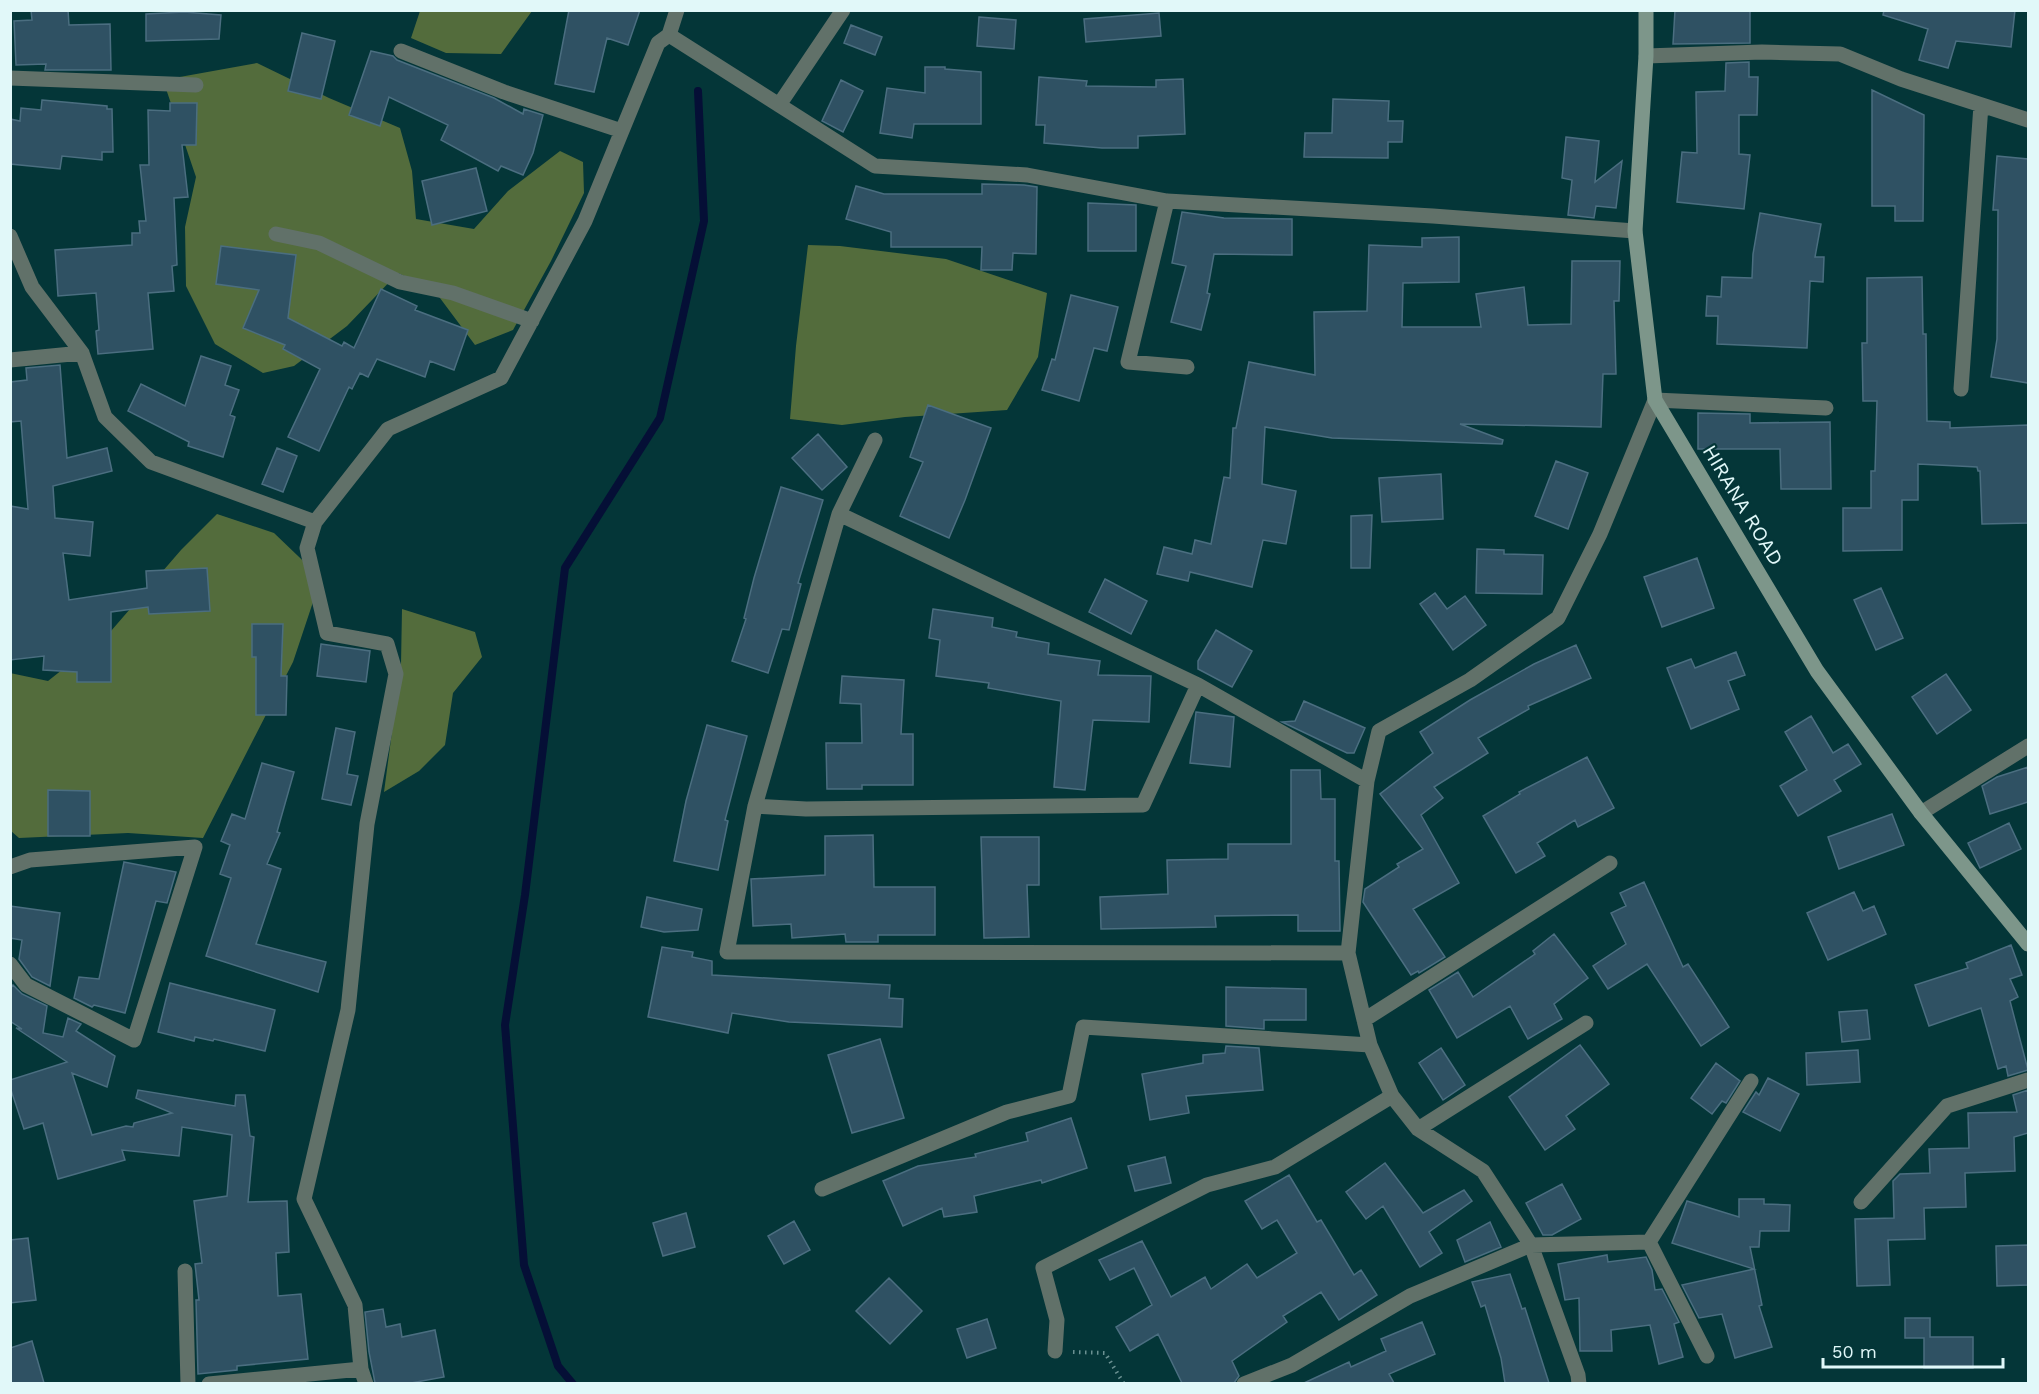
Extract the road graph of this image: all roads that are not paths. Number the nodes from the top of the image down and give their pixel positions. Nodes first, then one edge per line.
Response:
1 (676, 10) edge
2 (843, 10) edge
3 (1646, 10) edge
4 (669, 35) junction
5 (401, 51) dead end
6 (1646, 56) junction
7 (10, 78) edge
8 (196, 85) dead end
9 (779, 105) junction
10 (1981, 105) junction
11 (2028, 120) edge
12 (622, 131) junction
13 (1167, 201) junction
14 (1635, 231) junction
15 (276, 234) dead end
16 (10, 236) edge
17 (532, 321) junction
18 (82, 353) junction
19 (10, 360) edge
20 (1187, 367) dead end
21 (1961, 389) dead end
22 (1655, 400) junction
23 (1826, 408) dead end
24 (874, 440) dead end
25 (839, 514) junction
26 (315, 522) junction
27 (1198, 685) junction
28 (2028, 746) edge
29 (1367, 781) junction
30 (755, 806) junction
31 (1921, 813) junction
32 (1610, 863) dead end
33 (10, 867) edge
34 (2028, 944) edge
35 (1348, 953) junction
36 (10, 964) edge
37 (1364, 1020) junction
38 (1586, 1023) dead end
39 (1370, 1046) junction
40 (1751, 1080) dead end
41 (2028, 1080) edge
42 (1392, 1096) junction
43 (1418, 1129) junction
44 (822, 1189) dead end
45 (1861, 1202) dead end
46 (1649, 1242) junction
47 (1531, 1245) junction
48 (185, 1271) dead end
49 (1055, 1351) road end
50 (1707, 1356) dead end
51 (363, 1376) edge
52 (188, 1383) edge
53 (209, 1383) edge
54 (1244, 1383) edge
55 (1579, 1383) edge

1 - 4 street
2 - 9 street
3 - 6 street, HIRANA ROAD
4 - 9 street
4 - 12 street
5 - 12 street
6 - 10 street
6 - 14 street, HIRANA ROAD
7 - 8 street
9 - 13 street
10 - 11 street
10 - 21 street
12 - 17 street
13 - 14 street
13 - 20 street
14 - 22 street, HIRANA ROAD
15 - 17 street
16 - 18 street
17 - 26 street
18 - 19 street
18 - 26 street
22 - 23 street
22 - 29 street
22 - 31 street, HIRANA ROAD
24 - 25 street
25 - 27 street
25 - 30 street
26 - 51 street
27 - 29 street
27 - 30 street
28 - 31 street
29 - 35 street
30 - 35 street
31 - 34 street, HIRANA ROAD
32 - 37 street
33 - 36 street
35 - 37 street
37 - 39 street
38 - 43 street
39 - 42 street
39 - 44 street
40 - 46 street
41 - 45 street
42 - 43 street
42 - 49 street
43 - 47 street
46 - 47 street
46 - 50 street
47 - 54 street
47 - 55 street
48 - 52 street
51 - 53 street

